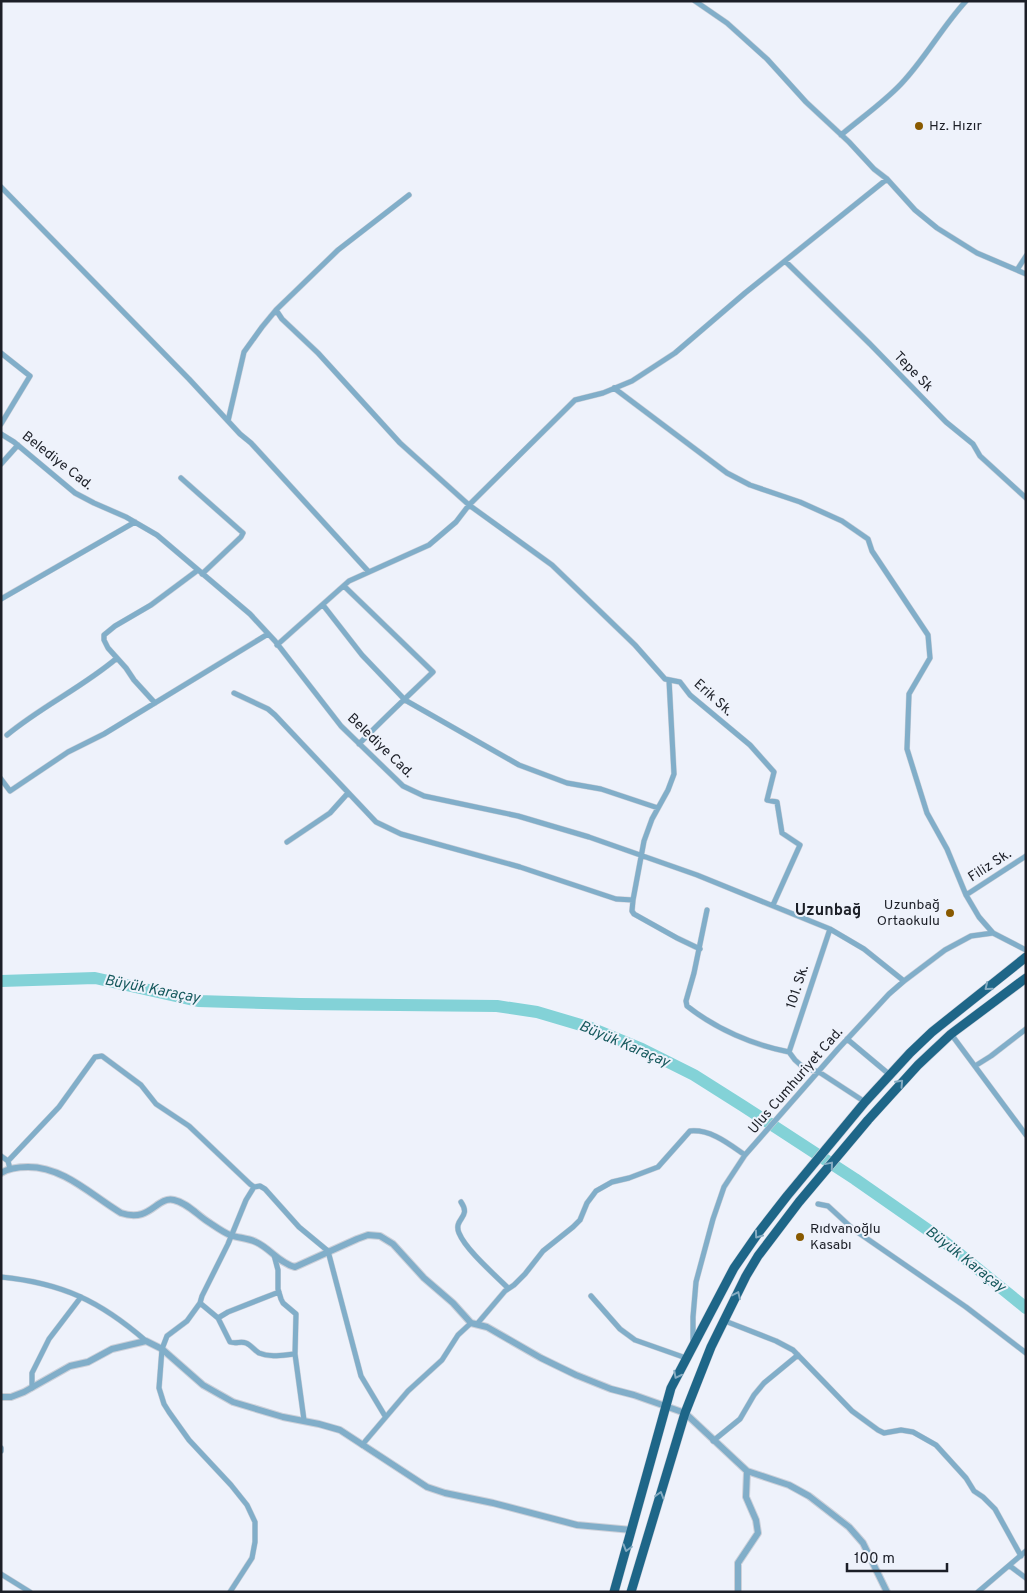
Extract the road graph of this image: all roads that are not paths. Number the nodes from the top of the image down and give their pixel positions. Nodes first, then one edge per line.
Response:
1 (695, 1) edge
2 (966, 1) edge
3 (841, 135) junction
4 (887, 179) junction
5 (1, 187) edge
6 (408, 195) dead end
7 (1026, 256) edge
8 (785, 261) junction
9 (1017, 270) junction
10 (1026, 274) edge
11 (276, 310) junction
12 (1, 353) edge
13 (614, 388) junction
14 (228, 421) junction
15 (1, 424) edge
16 (1, 434) edge
17 (18, 445) junction
18 (1, 464) edge
19 (181, 478) dead end
20 (1026, 498) edge
21 (469, 505) junction
22 (135, 522) junction
23 (368, 571) junction
24 (200, 572) junction
25 (344, 586) junction
26 (1, 599) edge
27 (323, 606) junction
28 (268, 634) junction
29 (277, 645) junction
30 (117, 658) junction
31 (669, 680) junction
32 (234, 693) dead end
33 (405, 700) junction
34 (155, 703) junction
35 (7, 735) dead end
36 (359, 744) junction
37 (1, 779) edge
38 (348, 793) junction
39 (658, 808) junction
40 (287, 842) dead end
41 (641, 856) junction
42 (1026, 856) edge
43 (966, 895) junction
44 (633, 900) junction
45 (773, 905) junction
46 (707, 910) dead end
47 (830, 929) junction
48 (993, 933) junction
49 (700, 949) junction
50 (1026, 950) edge
51 (1026, 957) edge
52 (1026, 978) edge
53 (904, 980) junction
54 (1026, 1029) edge
55 (951, 1034) junction
56 (847, 1039) junction
57 (789, 1052) junction
58 (975, 1066) junction
59 (819, 1072) junction
60 (890, 1075) junction
61 (865, 1102) junction
62 (1026, 1135) edge
63 (745, 1155) junction
64 (1, 1156) edge
65 (8, 1161) junction
66 (10, 1169) junction
67 (1, 1173) edge
68 (254, 1187) junction
69 (461, 1202) dead end
70 (818, 1204) dead end
71 (231, 1236) junction
72 (328, 1251) junction
73 (273, 1254) junction
74 (1, 1277) edge
75 (508, 1288) junction
76 (279, 1292) junction
77 (591, 1296) dead end
78 (81, 1297) junction
79 (200, 1303) junction
80 (218, 1318) junction
81 (725, 1321) junction
82 (474, 1324) junction
83 (146, 1341) junction
84 (693, 1343) junction
85 (162, 1349) junction
86 (1026, 1353) edge
87 (295, 1354) junction
88 (798, 1355) junction
89 (686, 1358) junction
90 (32, 1388) junction
91 (1, 1397) edge
92 (665, 1405) junction
93 (685, 1413) junction
94 (385, 1416) junction
95 (304, 1420) junction
96 (713, 1441) junction
97 (362, 1445) junction
98 (747, 1472) junction
99 (632, 1530) junction
100 (1026, 1552) edge
101 (1021, 1556) junction
102 (1010, 1566) junction
103 (1, 1574) edge
104 (1026, 1578) edge
105 (30, 1592) edge
106 (230, 1592) edge
107 (614, 1592) edge
108 (631, 1592) edge
109 (738, 1592) edge
110 (887, 1592) edge
111 (978, 1592) edge

1 - 3 street
2 - 3 street
3 - 4 street
4 - 8 street
4 - 9 street
5 - 14 street
6 - 11 street
7 - 9 street
8 - 13 street
8 - 20 street, Tepe Sk
9 - 10 street
11 - 14 street
11 - 21 street, Erik Sk.
12 - 15 street
13 - 21 street
13 - 43 street
14 - 23 street
16 - 17 street, Belediye Cad.
17 - 18 street
17 - 22 street, Belediye Cad.
19 - 24 street
21 - 23 street
21 - 31 street, Erik Sk.
22 - 24 street, Belediye Cad.
22 - 26 street
23 - 25 street
24 - 28 street, Belediye Cad.
24 - 30 street
25 - 27 street
25 - 33 street
27 - 29 street
27 - 33 street
28 - 29 street, Belediye Cad.
28 - 34 street
29 - 36 street, Belediye Cad.
30 - 34 street
30 - 35 street
31 - 39 street
31 - 45 street, Erik Sk.
32 - 38 street
33 - 36 street
33 - 39 street
34 - 37 street
36 - 41 street, Belediye Cad.
38 - 40 street
38 - 44 street
39 - 41 street
41 - 44 street
41 - 45 street, Belediye Cad.
42 - 43 street, Filiz Sk.
43 - 48 street
44 - 49 street
45 - 47 street, Belediye Cad.
46 - 49 street
47 - 53 street, Belediye Cad.
47 - 57 street, 101. Sk.
48 - 50 street
48 - 53 street, Ulus Cumhuriyet Cad.
49 - 57 street
51 -> 60 highway
52 - 55 highway
53 - 56 street, Ulus Cumhuriyet Cad.
54 - 58 street
55 - 58 street
81 -> 55 highway
56 - 59 street, Ulus Cumhuriyet Cad.
56 - 60 street
57 - 59 street
58 - 62 street
59 - 61 street
59 - 63 street, Ulus Cumhuriyet Cad.
60 - 61 highway
61 -> 84 highway
63 - 75 street
63 - 84 street, Ulus Cumhuriyet Cad.
64 - 65 street
65 - 66 street
65 - 68 street
66 - 67 street
66 - 71 street
68 - 71 street
68 - 72 street
69 - 75 street
70 - 86 street
71 - 73 street
71 - 79 street
72 - 73 street
72 - 82 street
72 - 94 street
73 - 76 street
74 - 78 street
75 - 82 street
76 - 80 street
76 - 87 street
77 - 89 street
78 - 83 street
78 - 90 street
79 - 80 street
79 - 85 street
80 - 87 street
81 - 88 street
81 - 93 highway
82 - 92 street
82 - 94 street
83 - 85 street
83 - 90 street
84 - 89 highway
85 - 95 street
85 - 106 street
87 - 95 street
88 - 96 street
88 - 101 street
89 -> 92 highway
90 - 91 street
92 - 93 street
92 - 99 highway
93 - 96 street
108 -> 93 highway
94 - 97 street
95 - 97 street
96 - 98 street
97 - 99 street
98 - 109 street
98 - 110 street
99 -> 107 highway
100 - 101 street
101 - 102 street
102 - 104 street
102 - 111 street
103 - 105 street

